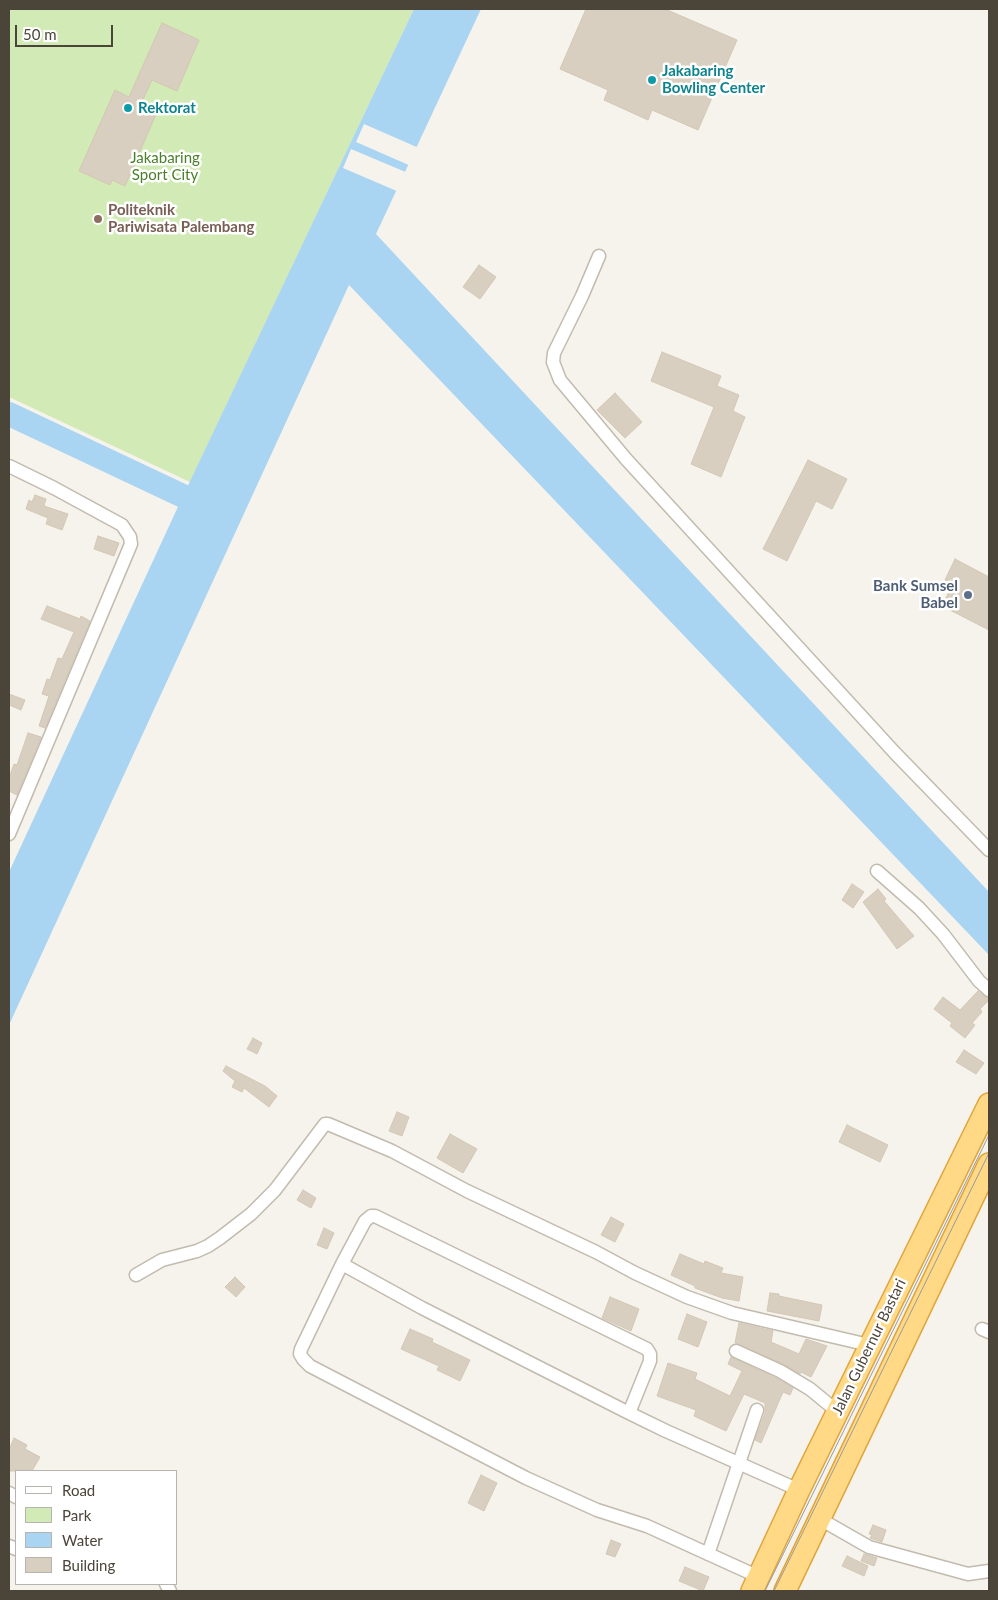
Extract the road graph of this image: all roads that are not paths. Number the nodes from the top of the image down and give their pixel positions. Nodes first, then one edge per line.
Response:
1 (599, 256) dead end
2 (9, 466) edge
3 (9, 834) edge
4 (989, 850) edge
5 (877, 871) dead end
6 (989, 990) edge
7 (989, 1104) edge
8 (989, 1164) edge
9 (342, 1264) junction
10 (136, 1275) dead end
11 (869, 1345) junction
12 (736, 1351) dead end
13 (756, 1410) dead end
14 (838, 1412) junction
15 (629, 1413) junction
16 (738, 1462) junction
17 (799, 1490) junction
18 (820, 1520) junction
19 (708, 1554) junction
20 (989, 1571) edge
21 (755, 1584) edge
22 (785, 1591) edge

1 - 4 street
2 - 3 street
5 - 6 street
7 - 11 highway, Jalan Gubernur Bastari
8 - 18 highway, Jalan Gubernur Bastari
9 - 15 street
9 - 15 street
9 - 19 street
10 - 11 street
11 - 14 highway, Jalan Gubernur Bastari
12 - 14 street
13 - 16 street
14 - 17 highway, Jalan Gubernur Bastari
15 - 16 street
16 - 17 street
16 - 19 street
17 - 21 highway, Jalan Gubernur Bastari
18 - 20 street
18 - 22 highway, Jalan Gubernur Bastari
19 - 21 street

